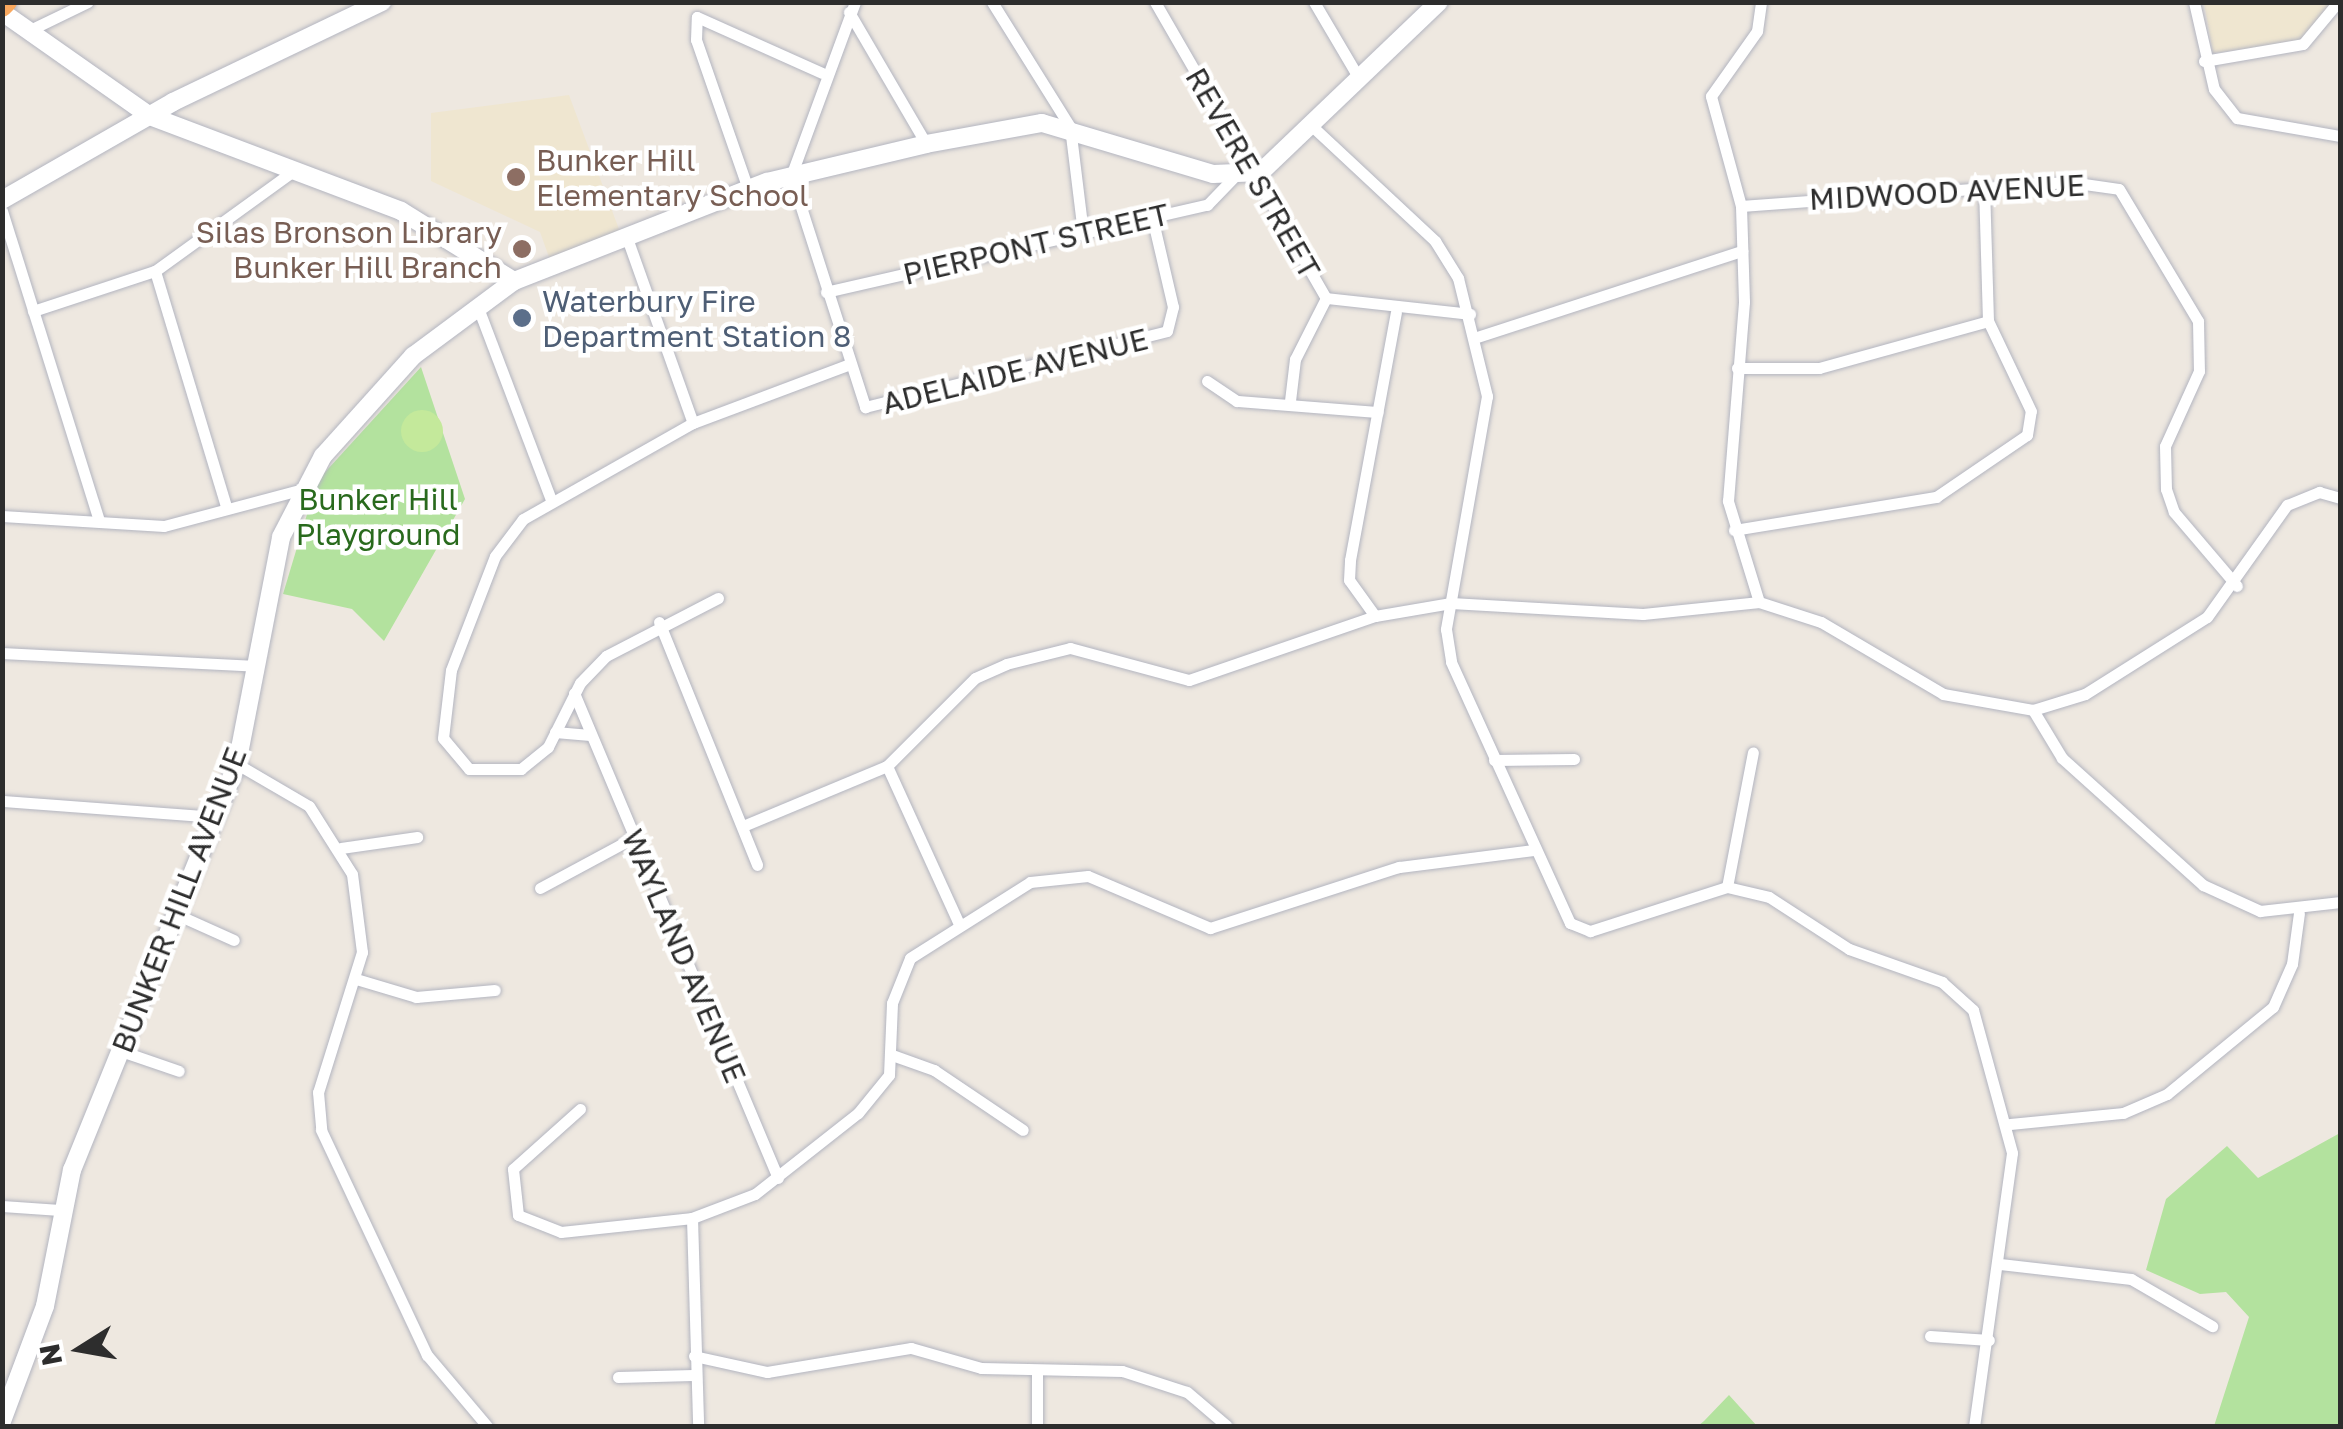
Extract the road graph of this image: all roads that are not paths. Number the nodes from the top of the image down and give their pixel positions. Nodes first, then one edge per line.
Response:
1 (88, 2) edge
2 (382, 2) edge
3 (992, 2) edge
4 (1156, 2) edge
5 (1314, 2) edge
6 (1439, 2) edge
7 (1761, 2) edge
8 (2194, 2) edge
9 (2338, 2) edge
10 (4, 7) edge
11 (852, 7) edge
12 (30, 30) junction
13 (2204, 61) junction
14 (822, 74) junction
15 (1360, 80) junction
16 (150, 116) junction
17 (1070, 128) junction
18 (1314, 128) junction
19 (2340, 136) edge
20 (926, 144) junction
21 (296, 169) junction
22 (1244, 175) junction
23 (791, 176) junction
24 (1984, 186) junction
25 (748, 190) junction
26 (2, 200) edge
27 (1741, 206) junction
28 (2, 210) edge
29 (1152, 217) junction
30 (1083, 233) junction
31 (627, 238) junction
32 (1742, 251) junction
33 (155, 271) junction
34 (514, 282) junction
35 (826, 292) junction
36 (1326, 298) junction
37 (477, 305) junction
38 (33, 310) junction
39 (1396, 312) junction
40 (1470, 314) junction
41 (1988, 321) junction
42 (1476, 336) junction
43 (848, 365) junction
44 (1737, 368) junction
45 (1206, 381) dead end
46 (1290, 401) junction
47 (1378, 412) junction
48 (693, 423) junction
49 (300, 490) junction
50 (2340, 498) edge
51 (550, 500) junction
52 (226, 506) junction
53 (2, 516) edge
54 (99, 521) junction
55 (1734, 530) junction
56 (2237, 586) junction
57 (718, 598) dead end
58 (1759, 602) junction
59 (1450, 603) junction
60 (1375, 616) junction
61 (659, 622) junction
62 (2, 653) edge
63 (256, 666) junction
64 (574, 693) junction
65 (2033, 710) junction
66 (555, 732) junction
67 (590, 734) junction
68 (1753, 752) dead end
69 (1574, 759) dead end
70 (1494, 760) junction
71 (237, 764) junction
72 (886, 766) junction
73 (2, 801) edge
74 (217, 817) junction
75 (743, 826) junction
76 (416, 837) dead end
77 (633, 838) junction
78 (342, 848) junction
79 (1534, 850) junction
80 (758, 865) dead end
81 (1726, 886) junction
82 (540, 888) dead end
83 (2340, 902) edge
84 (2299, 913) junction
85 (178, 915) junction
86 (958, 922) junction
87 (234, 940) dead end
88 (356, 980) junction
89 (496, 990) dead end
90 (121, 1051) junction
91 (892, 1055) junction
92 (179, 1071) dead end
93 (580, 1109) dead end
94 (2010, 1124) junction
95 (1023, 1130) dead end
96 (778, 1178) junction
97 (2, 1206) edge
98 (60, 1210) junction
99 (692, 1218) junction
100 (2000, 1264) junction
101 (2212, 1326) dead end
102 (1930, 1336) dead end
103 (1990, 1340) junction
104 (694, 1356) junction
105 (1037, 1370) junction
106 (693, 1375) junction
107 (618, 1377) dead end
108 (2, 1421) edge
109 (487, 1426) edge
110 (698, 1426) edge
111 (1037, 1426) edge
112 (1228, 1426) edge
113 (1974, 1426) edge

1 - 12 street
2 - 16 main road
3 - 17 street
4 - 22 street, REVERE STREET
5 - 15 street
6 - 15 main road
7 - 27 street
8 - 13 street
9 - 13 street
10 - 12 main road
11 - 14 street
11 - 20 street
12 - 16 main road
13 - 19 street
14 - 23 street
14 - 25 street
15 - 18 main road
16 - 21 main road
16 - 26 main road
17 - 20 main road, BUNKER HILL AVENUE
17 - 22 main road, BUNKER HILL AVENUE
17 - 30 street
18 - 22 main road
18 - 40 street
20 - 23 main road, BUNKER HILL AVENUE
21 - 33 street
21 - 34 main road
22 - 29 street, PIERPONT STREET
22 - 36 street, REVERE STREET
23 - 25 main road, BUNKER HILL AVENUE
23 - 35 street
24 - 27 street, MIDWOOD AVENUE
24 - 41 street
24 - 56 street, MIDWOOD AVENUE
25 - 31 main road, BUNKER HILL AVENUE
27 - 32 street
28 - 38 street
29 - 30 street, PIERPONT STREET
29 - 43 street, ADELAIDE AVENUE
30 - 35 street, PIERPONT STREET
31 - 34 main road, BUNKER HILL AVENUE
31 - 48 street
32 - 42 street
32 - 44 street
33 - 38 street
33 - 52 street
34 - 37 main road, BUNKER HILL AVENUE
35 - 43 street
36 - 39 street
36 - 46 street, REVERE STREET
37 - 49 main road, BUNKER HILL AVENUE
37 - 51 street
38 - 54 street
39 - 40 street
39 - 47 street
40 - 42 street
41 - 44 street
41 - 55 street
42 - 59 street
43 - 48 street
44 - 55 street
45 - 46 street
46 - 47 street
47 - 60 street
48 - 51 street
49 - 52 street
49 - 63 main road, BUNKER HILL AVENUE
50 - 56 street
51 - 66 street
52 - 54 street
53 - 54 street
55 - 58 street
56 - 65 street
57 - 61 street
58 - 59 street
58 - 65 street
59 - 60 street
59 - 70 street
60 - 72 street
61 - 64 street
61 - 75 street
62 - 63 street
63 - 71 main road, BUNKER HILL AVENUE
64 - 66 street
64 - 67 street, WAYLAND AVENUE
65 - 84 street
66 - 67 street
67 - 77 street, WAYLAND AVENUE
68 - 81 street
69 - 70 street
70 - 79 street
71 - 74 main road, BUNKER HILL AVENUE
71 - 78 street
72 - 75 street
72 - 86 street
73 - 74 street
74 - 85 main road, BUNKER HILL AVENUE
75 - 80 street
76 - 78 street
77 - 82 street
77 - 96 street, WAYLAND AVENUE
78 - 88 street
79 - 81 street
79 - 86 street
81 - 94 street
83 - 84 street
84 - 94 street
85 - 87 street
85 - 90 main road, BUNKER HILL AVENUE
86 - 91 street
88 - 89 street
88 - 109 street
90 - 92 street
90 - 98 main road, BUNKER HILL AVENUE
91 - 95 street
91 - 96 street
93 - 99 street
94 - 100 street
96 - 99 street
97 - 98 street
98 - 108 main road, BUNKER HILL AVENUE
99 - 104 street
100 - 101 street
100 - 103 street
102 - 103 street
103 - 113 street
104 - 105 street
104 - 106 street
105 - 111 street
105 - 112 street
106 - 107 street
106 - 110 street

